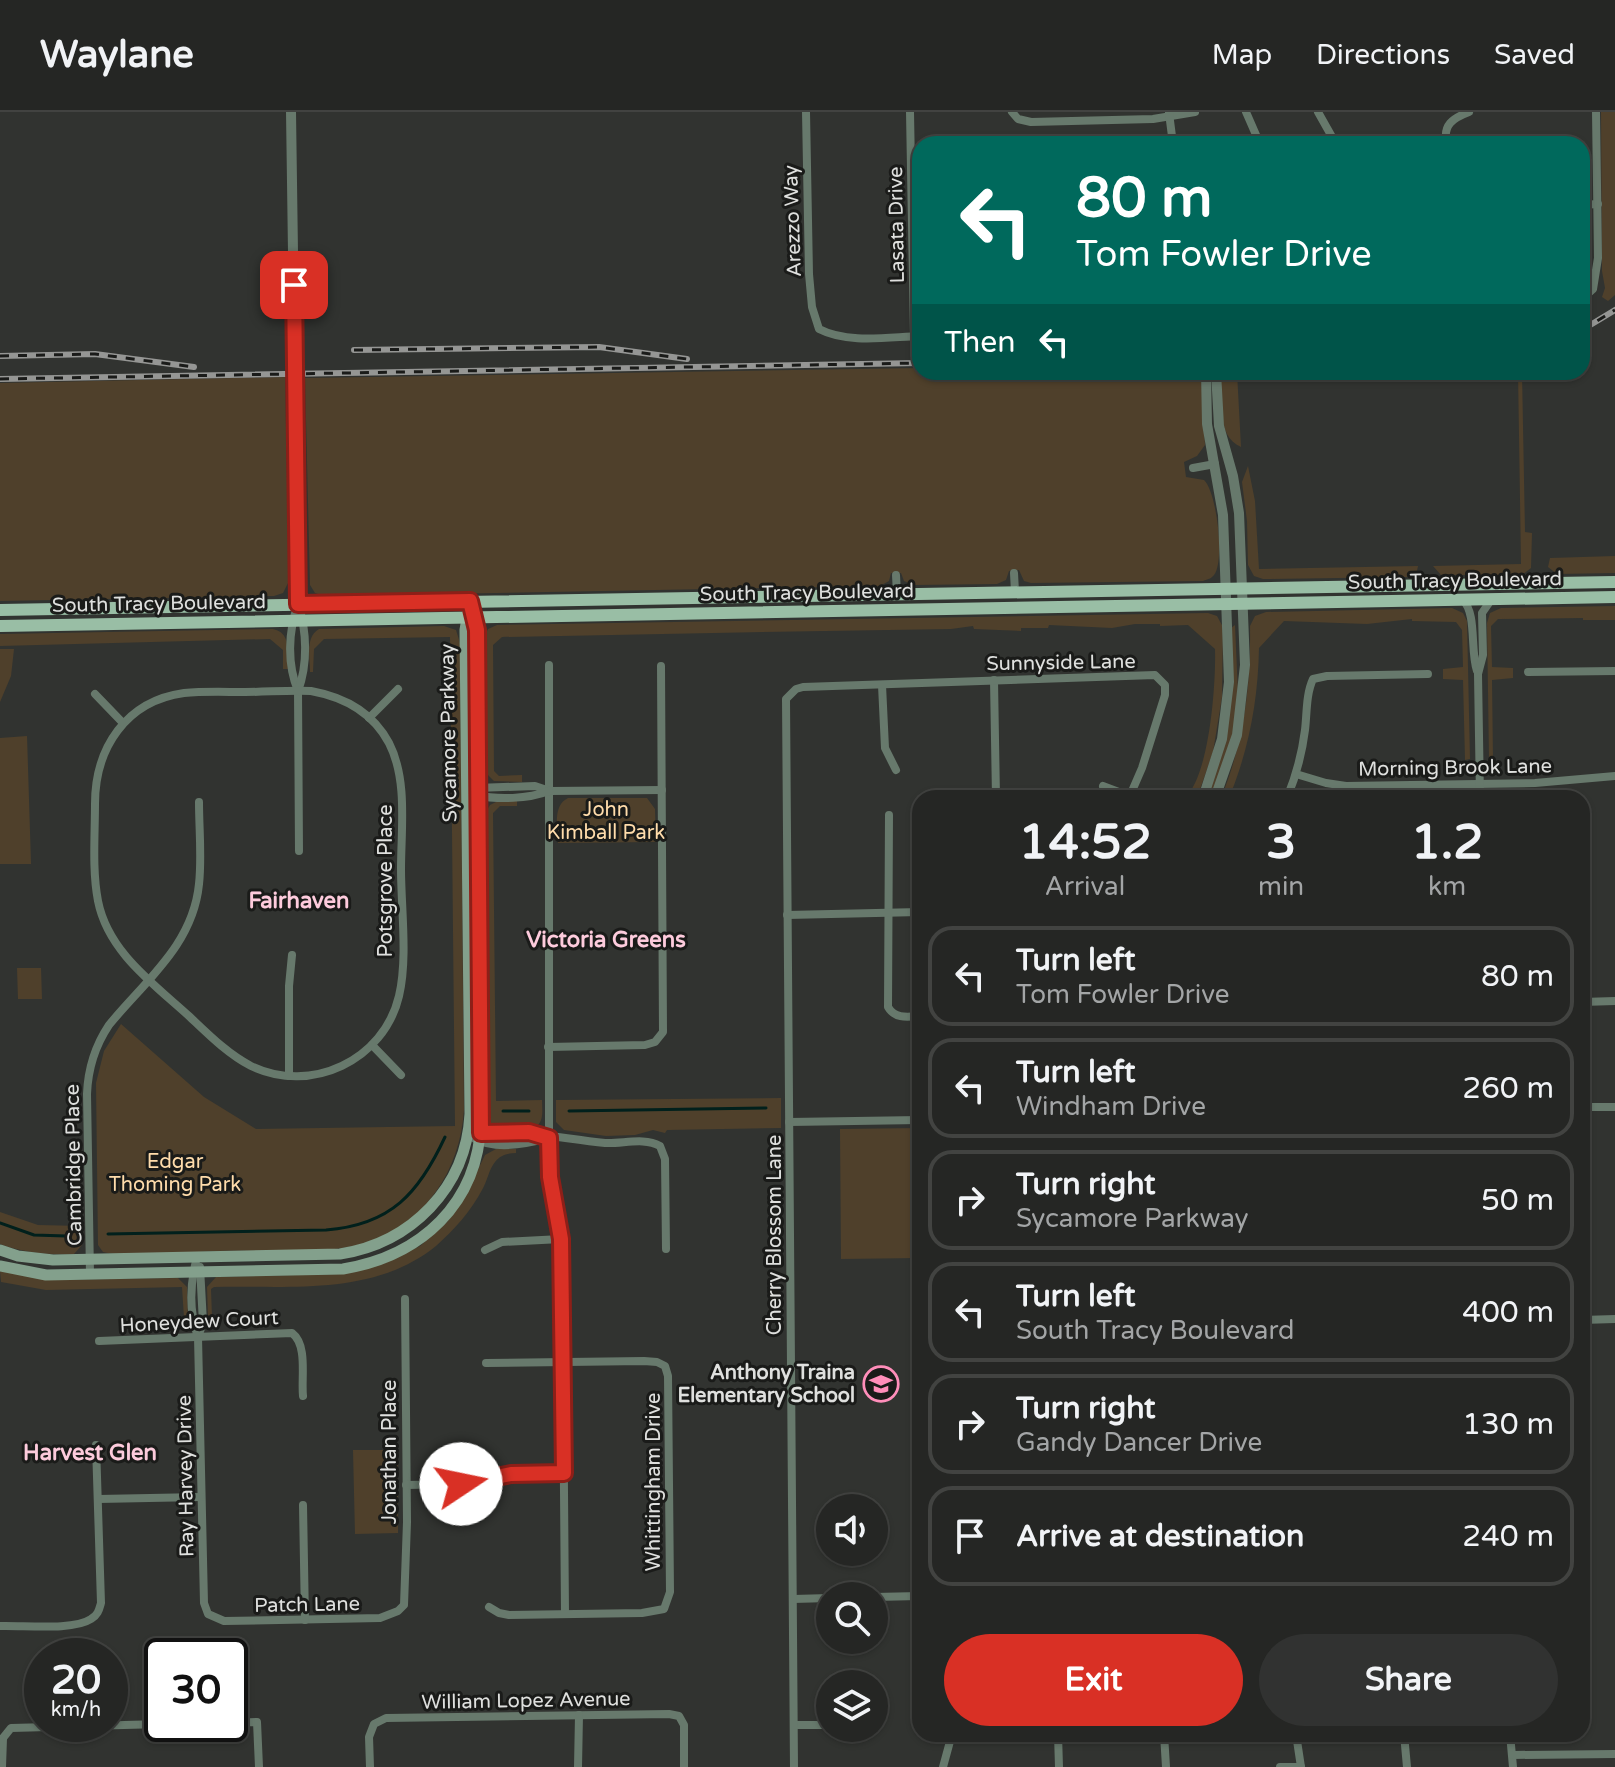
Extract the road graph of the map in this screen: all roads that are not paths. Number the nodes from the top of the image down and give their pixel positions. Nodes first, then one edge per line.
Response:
1 (291, 112) edge
2 (806, 112) edge
3 (910, 112) edge
4 (1195, 112) edge
5 (1246, 112) edge
6 (1318, 112) edge
7 (1469, 112) edge
8 (1596, 112) edge
9 (1013, 113) edge
10 (1169, 115) edge
11 (1172, 136) edge
12 (1256, 136) edge
13 (1332, 136) edge
14 (1445, 136) edge
15 (912, 152) edge
16 (1590, 204) edge
17 (1598, 204) junction
18 (1590, 294) edge
19 (912, 336) edge
20 (1206, 380) edge
21 (1216, 380) edge
22 (1215, 464) junction
23 (1193, 468) dead end
24 (1014, 573) dead end
25 (896, 575) dead end
26 (1615, 582) edge
27 (1226, 588) junction
28 (1242, 588) junction
29 (1015, 592) junction
30 (897, 594) junction
31 (1615, 597) edge
32 (1463, 600) junction
33 (1491, 600) junction
34 (470, 601) junction
35 (298, 604) junction
36 (1227, 604) junction
37 (1243, 604) junction
38 (0, 610) edge
39 (471, 618) junction
40 (298, 620) junction
41 (0, 626) edge
42 (549, 665) dead end
43 (661, 666) dead end
44 (1615, 671) edge
45 (1528, 672) dead end
46 (1428, 674) dead end
47 (1478, 674) junction
48 (994, 680) junction
49 (882, 685) junction
50 (398, 689) dead end
51 (298, 691) junction
52 (95, 694) dead end
53 (369, 718) junction
54 (122, 722) junction
55 (896, 770) dead end
56 (1296, 774) junction
57 (1615, 776) edge
58 (1480, 783) junction
59 (1103, 786) dead end
60 (662, 790) junction
61 (996, 790) edge
62 (1113, 790) edge
63 (1134, 790) edge
64 (1206, 790) edge
65 (1218, 790) edge
66 (1290, 790) edge
67 (1480, 790) edge
68 (474, 791) junction
69 (550, 791) junction
70 (199, 802) dead end
71 (889, 815) dead end
72 (299, 851) dead end
73 (912, 912) edge
74 (889, 913) junction
75 (787, 915) junction
76 (292, 955) dead end
77 (150, 980) junction
78 (1615, 1001) edge
79 (1590, 1002) edge
80 (912, 1016) edge
81 (372, 1045) junction
82 (548, 1047) junction
83 (401, 1075) dead end
84 (289, 1076) junction
85 (1590, 1107) edge
86 (1615, 1107) edge
87 (912, 1120) edge
88 (789, 1122) junction
89 (467, 1135) junction
90 (480, 1138) junction
91 (549, 1138) junction
92 (561, 1239) junction
93 (666, 1249) dead end
94 (0, 1250) edge
95 (485, 1250) dead end
96 (197, 1257) junction
97 (90, 1259) junction
98 (0, 1266) edge
99 (197, 1273) junction
100 (90, 1274) junction
101 (405, 1299) dead end
102 (1615, 1319) edge
103 (1590, 1320) edge
104 (198, 1337) junction
105 (99, 1341) dead end
106 (563, 1362) junction
107 (486, 1363) dead end
108 (303, 1396) dead end
109 (96, 1445) dead end
110 (564, 1473) junction
111 (406, 1485) junction
112 (201, 1497) junction
113 (98, 1499) junction
114 (303, 1505) dead end
115 (912, 1596) edge
116 (888, 1597) edge
117 (816, 1598) edge
118 (793, 1599) junction
119 (404, 1605) joint
120 (489, 1607) dead end
121 (208, 1614) joint
122 (565, 1614) junction
123 (305, 1620) junction
124 (0, 1626) edge
125 (579, 1715) junction
126 (248, 1722) edge
127 (144, 1724) edge
128 (794, 1725) junction
129 (816, 1725) edge
130 (950, 1742) edge
131 (1058, 1742) edge
132 (1164, 1742) edge
133 (1297, 1742) edge
134 (1405, 1742) edge
135 (1511, 1742) edge
136 (1615, 1754) edge
137 (1513, 1755) junction
138 (2, 1767) edge
139 (259, 1767) edge
140 (370, 1767) edge
141 (578, 1767) edge
142 (684, 1767) edge
143 (794, 1767) edge
144 (943, 1767) edge
145 (1059, 1767) edge
146 (1166, 1767) edge
147 (1280, 1767) edge
148 (1301, 1767) edge
149 (1407, 1767) edge
150 (1513, 1767) edge

1 - 35 street
2 - 19 street, Arezzo Way
3 - 15 street, Lasata Drive
4 - 10 street
5 - 12 street
6 - 13 street
7 - 14 street
8 - 17 street
9 - 10 street
10 - 11 street
16 - 17 street
17 - 18 street
20 - 22 street
21 - 28 street
22 - 23 street
22 - 27 street
24 - 29 street
25 - 30 street
26 - 28 main road, South Tracy Boulevard
27 - 28 main road, South Tracy Boulevard
27 - 29 main road, South Tracy Boulevard
27 - 36 street
28 - 37 street
29 - 30 main road, South Tracy Boulevard
30 - 34 main road, South Tracy Boulevard
31 - 33 main road, South Tracy Boulevard
32 - 33 main road, South Tracy Boulevard
32 - 37 main road, South Tracy Boulevard
32 - 47 street
33 - 47 street
34 - 35 main road, South Tracy Boulevard
34 - 39 main road, Sycamore Parkway
35 - 38 main road, South Tracy Boulevard
35 - 40 street
36 - 37 main road, South Tracy Boulevard
36 - 39 main road, South Tracy Boulevard
36 - 64 street
37 - 65 street
39 - 40 main road, South Tracy Boulevard
39 - 68 main road, Sycamore Parkway
40 - 41 main road, South Tracy Boulevard
40 - 51 street
42 - 69 street
43 - 60 street
44 - 45 street
46 - 56 street
47 - 58 street
48 - 49 street, Sunnyside Lane
48 - 61 street
48 - 63 street, Sunnyside Lane
49 - 55 street
49 - 75 street, Cherry Blossom Lane
50 - 53 street
51 - 53 street
51 - 54 street
51 - 72 street
52 - 54 street
53 - 81 street, Potsgrove Place
54 - 77 street
56 - 58 street, Morning Brook Lane
56 - 66 street
57 - 58 street, Morning Brook Lane
58 - 67 street
59 - 62 street
60 - 69 street
60 - 82 street
68 - 69 street
68 - 89 main road, Sycamore Parkway
68 - 90 main road, Sycamore Parkway
69 - 82 street
70 - 77 street, Cambridge Place
71 - 74 street
73 - 74 street
74 - 75 street
74 - 80 street
75 - 88 street, Cherry Blossom Lane
76 - 84 street
77 - 84 street
77 - 97 street, Cambridge Place
78 - 79 street
81 - 83 street
81 - 84 street
82 - 91 street
85 - 86 street
87 - 88 street
88 - 118 street, Cherry Blossom Lane
89 - 90 street
89 - 96 main road, Sycamore Parkway
90 - 91 street
90 - 99 main road, Sycamore Parkway
91 - 92 street
91 - 93 street
92 - 95 street
92 - 106 street
94 - 97 main road, Sycamore Parkway
96 - 97 main road, Sycamore Parkway
96 - 99 street, Ray Harvey Drive
97 - 100 street, Cambridge Place
98 - 100 main road, Sycamore Parkway
99 - 100 main road, Sycamore Parkway
99 - 104 street, Ray Harvey Drive
101 - 111 street, Jonathan Place
102 - 103 street
104 - 105 street, Honeydew Court
104 - 108 street, Honeydew Court
104 - 112 street, Ray Harvey Drive
106 - 107 street
106 - 110 street
106 - 122 street, Whittingham Drive
109 - 113 street
110 - 111 street
110 - 122 street
111 - 119 street, Jonathan Place
112 - 113 street
112 - 121 street, Ray Harvey Drive
113 - 124 street
114 - 123 street
115 - 116 street
117 - 118 street
118 - 128 street, Cherry Blossom Lane
119 - 123 street, Patch Lane
120 - 122 street
121 - 123 street, Patch Lane
125 - 140 street, William Lopez Avenue
125 - 141 street
125 - 142 street, William Lopez Avenue
126 - 139 street
127 - 138 street
128 - 129 street
128 - 143 street, Cherry Blossom Lane
130 - 144 street
131 - 145 street
132 - 146 street
133 - 148 street
134 - 149 street
135 - 137 street
136 - 137 street
137 - 150 street
147 - 148 street

